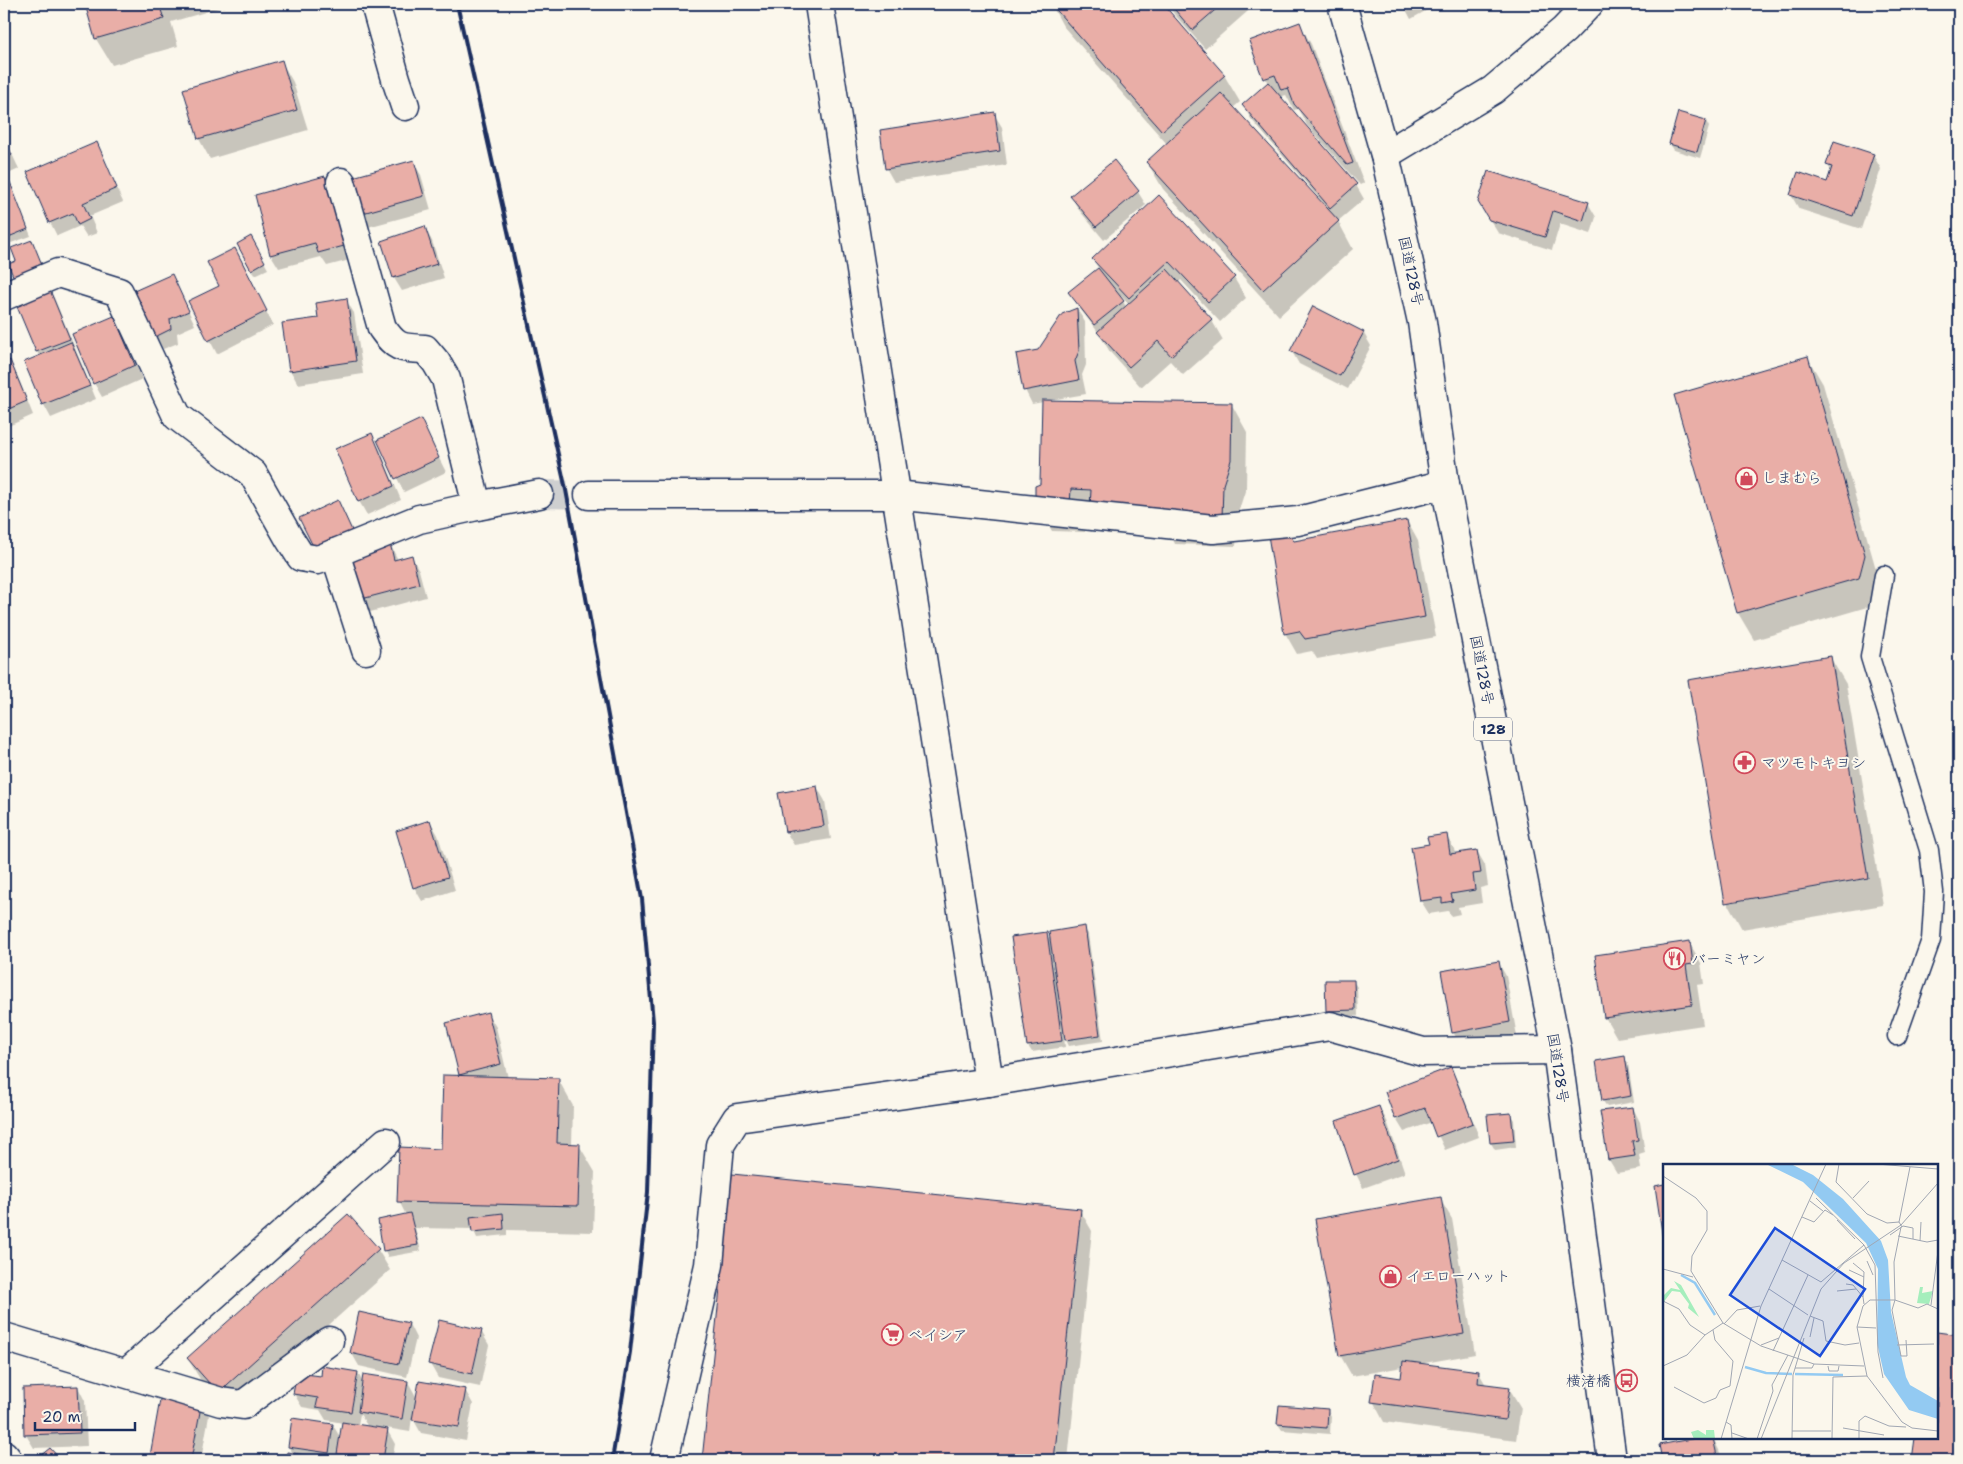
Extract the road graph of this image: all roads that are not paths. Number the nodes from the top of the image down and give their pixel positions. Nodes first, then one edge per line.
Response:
1 (375, 4) edge
2 (819, 4) edge
3 (1342, 4) edge
4 (1589, 4) edge
5 (406, 106) dead end
6 (1385, 155) junction
7 (341, 182) dead end
8 (4, 296) edge
9 (1445, 484) junction
10 (539, 494) tunnel mouth
11 (589, 495) tunnel mouth
12 (896, 495) junction
13 (477, 506) junction
14 (335, 553) junction
15 (1884, 575) dead end
16 (366, 650) dead end
17 (1897, 1036) dead end
18 (1557, 1050) junction
19 (989, 1082) junction
20 (386, 1142) dead end
21 (4, 1337) edge
22 (329, 1341) dead end
23 (127, 1374) junction
24 (4, 1455) edge
25 (8, 1460) edge
26 (664, 1460) edge
27 (1612, 1460) edge

1 - 5 main road
2 - 12 main road
3 - 6 main road, 国道128号 / 128
4 - 6 main road
6 - 9 main road, 国道128号 / 128
7 - 13 main road
8 - 14 main road
9 - 12 main road
9 - 18 main road, 国道128号 / 128
10 - 13 main road
11 - 12 main road
12 - 19 main road
13 - 14 main road
14 - 16 main road
15 - 17 lane
18 - 19 main road
18 - 27 main road, 国道128号 / 128
19 - 26 main road
20 - 23 main road
21 - 23 main road
22 - 23 main road
24 - 25 main road

